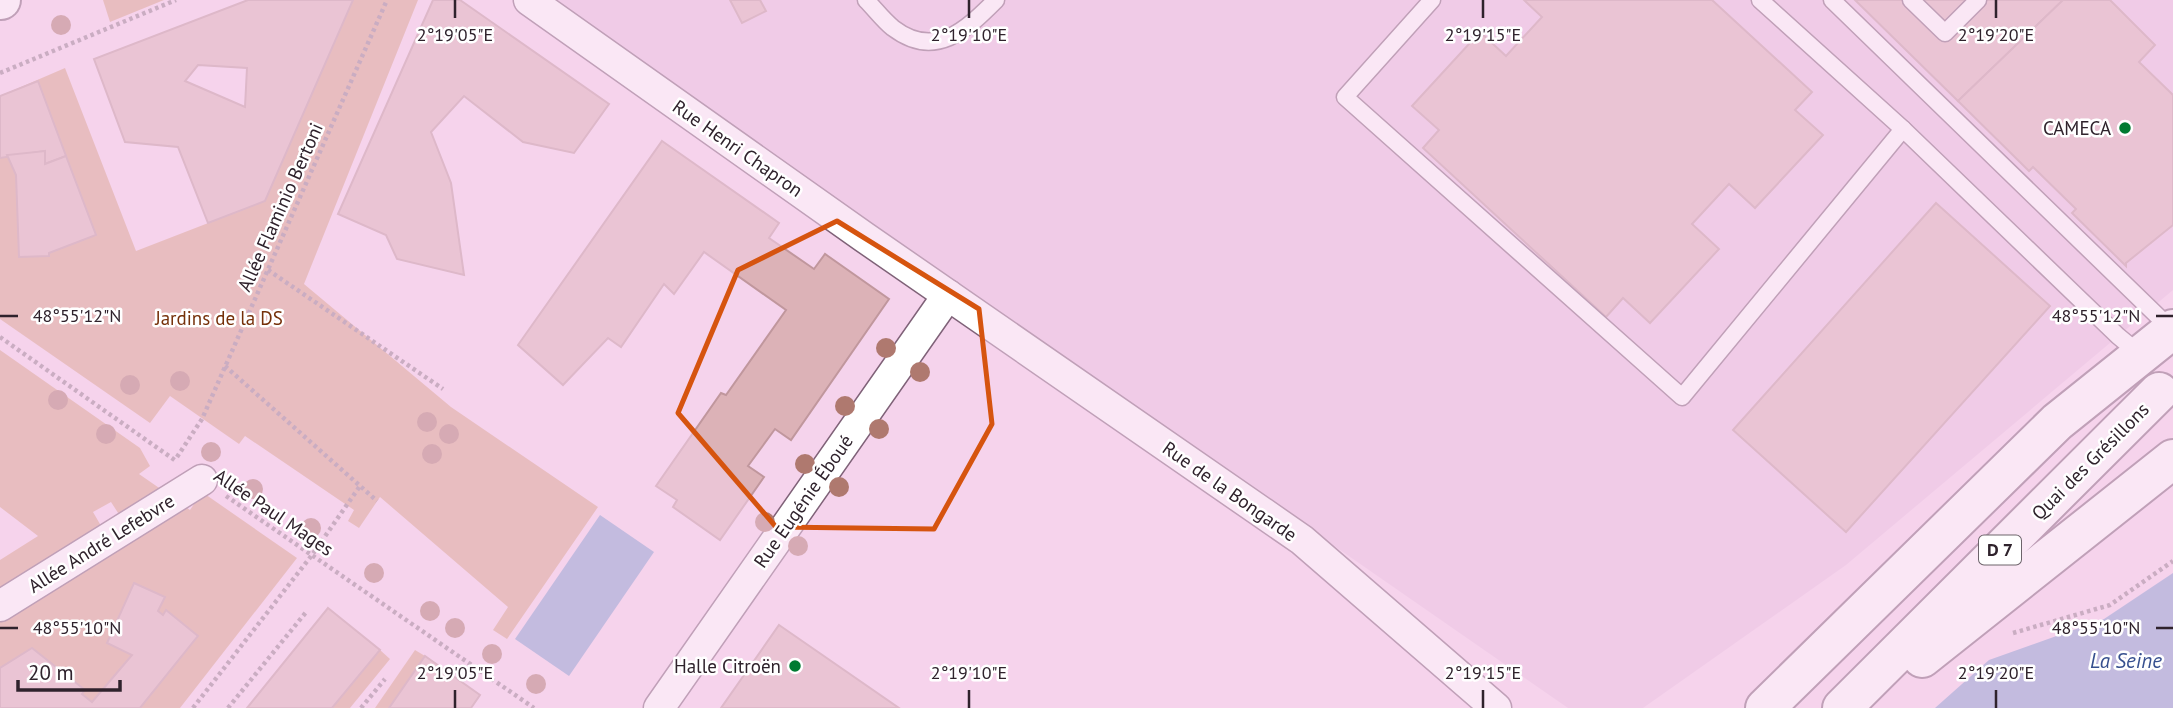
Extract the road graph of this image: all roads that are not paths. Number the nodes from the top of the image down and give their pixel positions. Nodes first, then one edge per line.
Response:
1 (529, 0) edge
2 (866, 0) edge
3 (996, 0) edge
4 (1433, 0) edge
5 (1760, 0) edge
6 (1832, 0) edge
7 (1911, 0) edge
8 (1978, 0) edge
9 (1903, 129) junction
10 (948, 295) junction
11 (2173, 329) edge
12 (2141, 355) junction
13 (2166, 387) edge
14 (2173, 459) edge
15 (202, 480) road end
16 (0, 606) edge
17 (1837, 637) junction
18 (659, 708) edge
19 (1496, 708) edge
20 (1765, 708) edge
21 (1842, 708) edge
22 (1859, 708) edge

1 - 10 street, Rue Henri Chapron
2 - 3 lane
4 - 9 lane
5 - 9 lane
6 - 11 lane
7 - 8 lane
9 - 12 lane
10 - 18 street, Rue Eugénie Éboué
10 - 19 street, Rue de la Bongarde
11 - 12 main road
12 - 17 main road
13 - 17 main road, Quai des Grésillons / D 7
13 - 21 main road, Quai des Grésillons / D 7
14 - 22 main road, D 7
15 - 16 street, Allée André Lefebvre
17 - 20 main road

